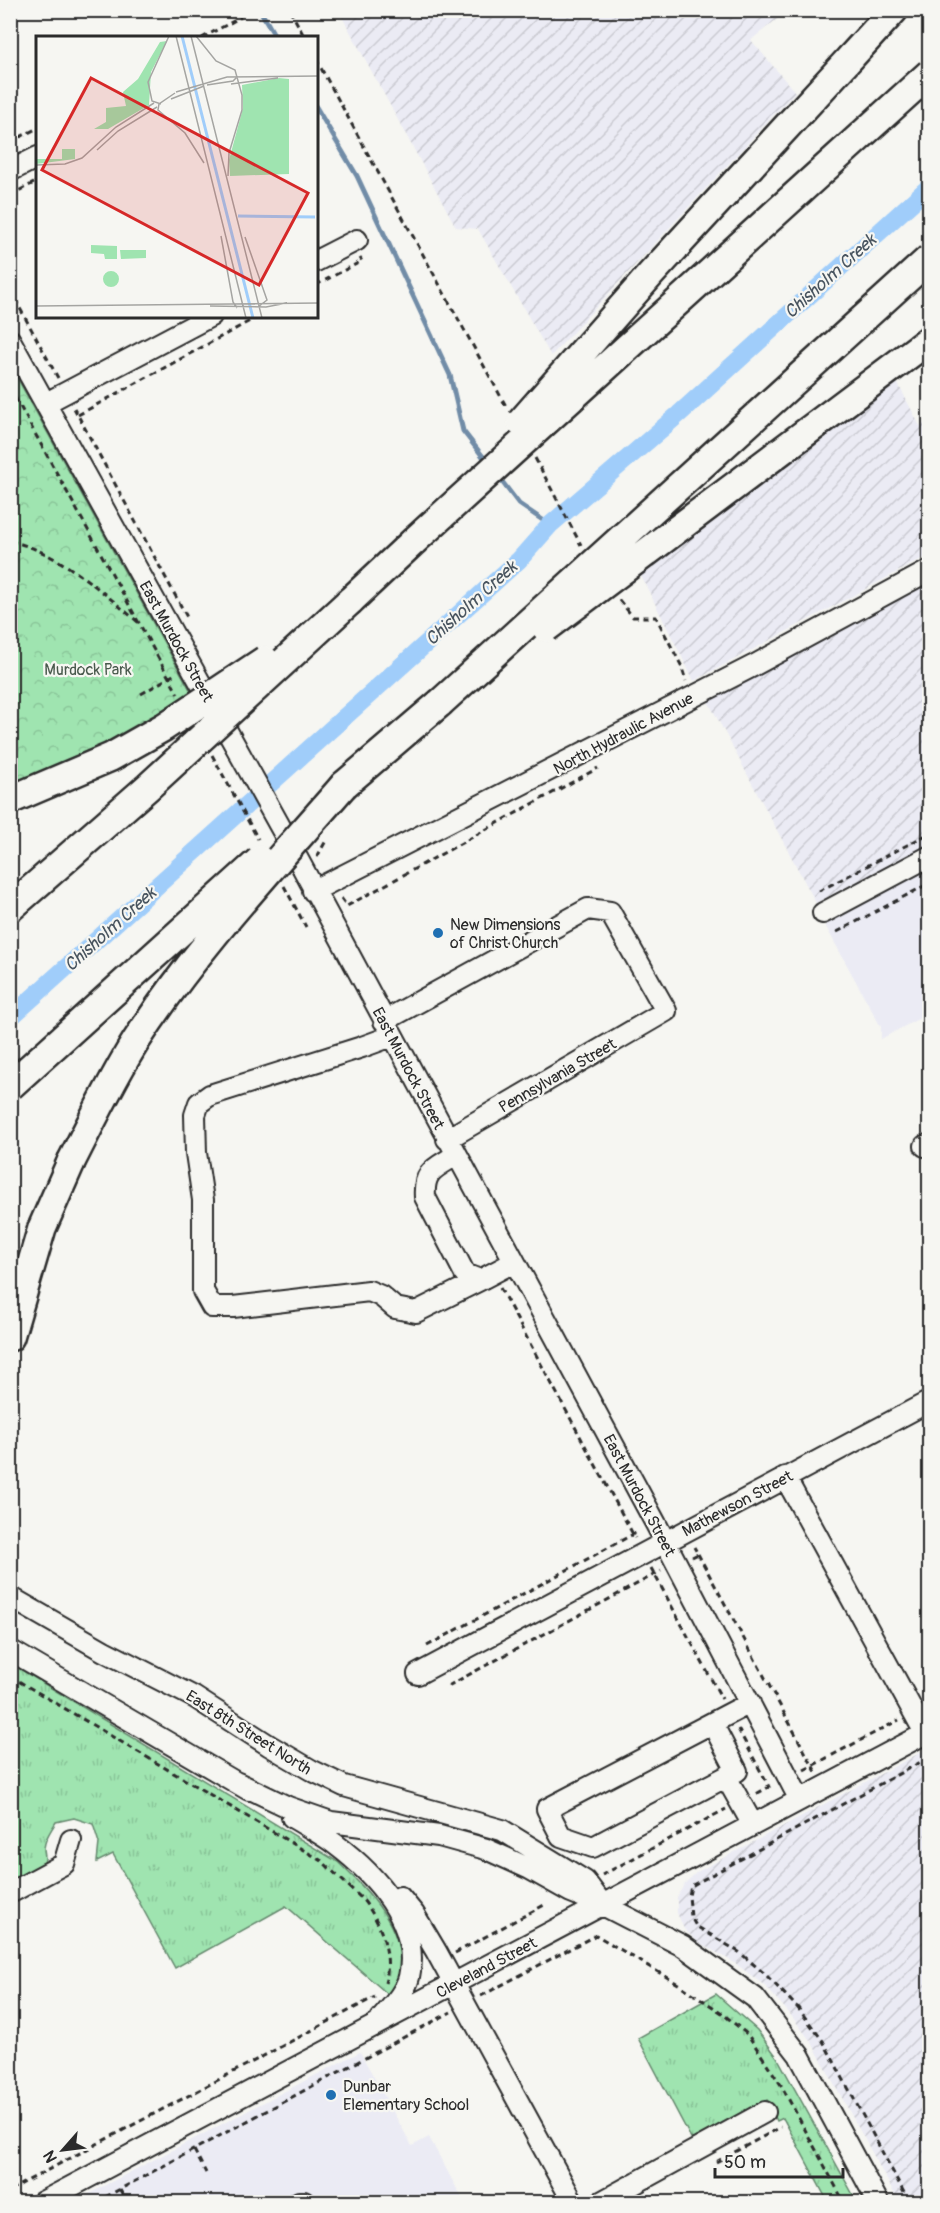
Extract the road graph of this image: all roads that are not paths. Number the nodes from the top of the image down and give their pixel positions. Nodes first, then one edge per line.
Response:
1 (894, 10) edge
2 (930, 73) edge
3 (36, 158) edge
4 (10, 171) edge
5 (357, 240) dead end
6 (930, 258) edge
7 (318, 260) edge
8 (207, 318) edge
9 (930, 339) edge
10 (10, 340) edge
11 (46, 404) junction
12 (414, 541) junction
13 (930, 570) edge
14 (350, 601) junction
15 (440, 703) junction
16 (344, 784) junction
17 (10, 800) edge
18 (930, 855) edge
19 (314, 891) junction
20 (10, 908) edge
21 (823, 913) dead end
22 (388, 1028) junction
23 (10, 1086) edge
24 (452, 1147) junction
25 (514, 1262) junction
26 (479, 1276) junction
27 (10, 1337) edge
28 (930, 1401) edge
29 (785, 1477) junction
30 (665, 1541) junction
31 (10, 1597) edge
32 (10, 1650) edge
33 (418, 1674) dead end
34 (750, 1703) junction
35 (721, 1718) junction
36 (927, 1732) edge
37 (726, 1777) junction
38 (238, 1783) junction
39 (800, 1800) junction
40 (753, 1825) junction
41 (71, 1840) dead end
42 (335, 1844) junction
43 (10, 1893) edge
44 (603, 1905) junction
45 (454, 1985) junction
46 (376, 2026) junction
47 (765, 2112) dead end
48 (42, 2202) edge
49 (299, 2202) edge
50 (304, 2202) edge
51 (573, 2202) edge
52 (602, 2202) edge
53 (878, 2202) edge

1 - 12 highway, bridge
2 - 12 highway, bridge
3 - 4 street
5 - 7 street
6 - 15 highway, bridge
8 - 11 street
9 - 15 highway, bridge
10 - 11 street, East Murdock Street
11 - 19 street, East Murdock Street
12 - 14 highway
13 - 19 street, North Hydraulic Avenue
14 - 17 highway, bridge
14 - 20 highway, bridge
15 - 16 highway
16 - 23 highway, bridge
16 - 27 highway, bridge
18 - 21 street
19 - 22 street, East Murdock Street
22 - 24 street, East Murdock Street
22 - 24 street, Pennsylvania Street
22 - 26 street
24 - 25 street, East Murdock Street
24 - 26 street, Pennsylvania Street
25 - 26 street
25 - 30 street, East Murdock Street
28 - 29 street, Mathewson Street
29 - 30 street, Mathewson Street
29 - 36 street
30 - 33 street, Mathewson Street
30 - 34 street, East Murdock Street
31 - 44 street, East 8th Street North
32 - 38 street
34 - 35 street
34 - 39 street, East Murdock Street
35 - 37 street
35 - 37 street
36 - 39 street, Cleveland Street
37 - 40 street
38 - 42 street
38 - 44 street
39 - 40 street, Cleveland Street
40 - 44 street, Cleveland Street
41 - 43 street
42 - 45 street
42 - 46 street
44 - 45 street, Cleveland Street
44 - 53 street
45 - 46 street, Cleveland Street
45 - 51 street
46 - 48 street, Cleveland Street
47 - 52 street
49 - 50 street

